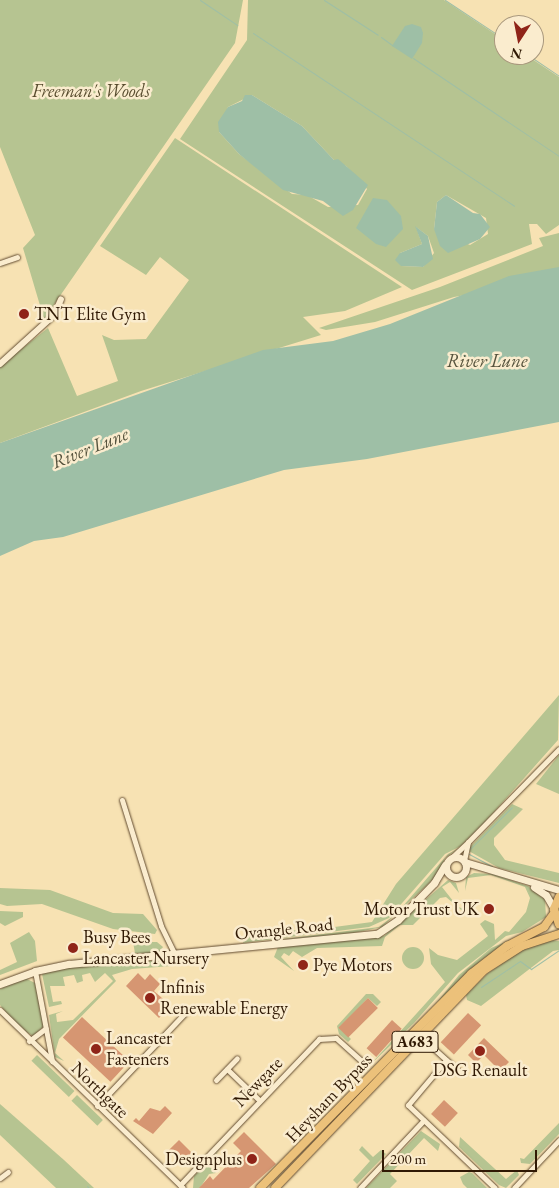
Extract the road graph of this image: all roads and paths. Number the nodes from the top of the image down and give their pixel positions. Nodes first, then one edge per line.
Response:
1 (17, 256) dead end
2 (0, 263) edge
3 (61, 299) dead end
4 (0, 364) edge
5 (559, 749) edge
6 (122, 800) dead end
7 (468, 842) junction
8 (451, 858) junction
9 (465, 862) junction
10 (446, 865) junction
11 (493, 872) junction
12 (464, 874) junction
13 (452, 877) junction
14 (434, 883) junction
15 (529, 884) junction
16 (559, 890) edge
17 (559, 897) edge
18 (554, 911) junction
19 (559, 924) edge
20 (559, 934) edge
21 (175, 955) junction
22 (35, 971) junction
23 (0, 984) edge
24 (0, 1010) edge
25 (186, 1012) dead end
26 (46, 1027) junction
27 (29, 1041) junction
28 (432, 1047) dead end
29 (237, 1058) dead end
30 (446, 1060) junction
31 (52, 1062) junction
32 (364, 1064) dead end
33 (227, 1069) junction
34 (460, 1072) dead end
35 (216, 1080) dead end
36 (259, 1100) junction
37 (97, 1106) junction
38 (424, 1120) junction
39 (559, 1140) edge
40 (8, 1172) dead end
41 (0, 1178) edge
42 (181, 1187) edge
43 (260, 1188) edge
44 (275, 1188) edge
45 (360, 1188) edge
46 (495, 1188) edge
47 (514, 1188) edge

1 - 2 street
3 - 4 street
5 - 7 street
6 - 21 street
7 - 8 street
7 - 9 street
8 - 9 main road
8 - 10 main road, Ovangle Road
9 - 11 main road
9 - 12 main road
10 - 13 main road
10 - 14 main road, Ovangle Road
11 - 12 main road, Ovangle Road
11 - 15 main road
12 - 13 main road, Ovangle Road
13 - 14 main road, Ovangle Road
14 - 21 main road, Ovangle Road
15 - 16 main road
15 - 18 main road
17 - 18 highway, A683
18 - 19 highway
18 - 43 highway, Heysham Bypass / A683
20 - 44 highway, Heysham Bypass / A683
21 - 22 main road, Ovangle Road
22 - 23 main road, Ovangle Road
22 - 26 street
24 - 27 street, Northgate
25 - 37 street
26 - 27 street
26 - 31 street
27 - 31 street, Northgate
28 - 30 street
29 - 33 street
30 - 34 street
30 - 38 street
31 - 37 street, Northgate
32 - 36 street, Newgate
33 - 35 street
33 - 36 street
36 - 42 street, Newgate
37 - 42 street, Northgate
38 - 45 street
38 - 46 street
39 - 47 street
40 - 41 street

